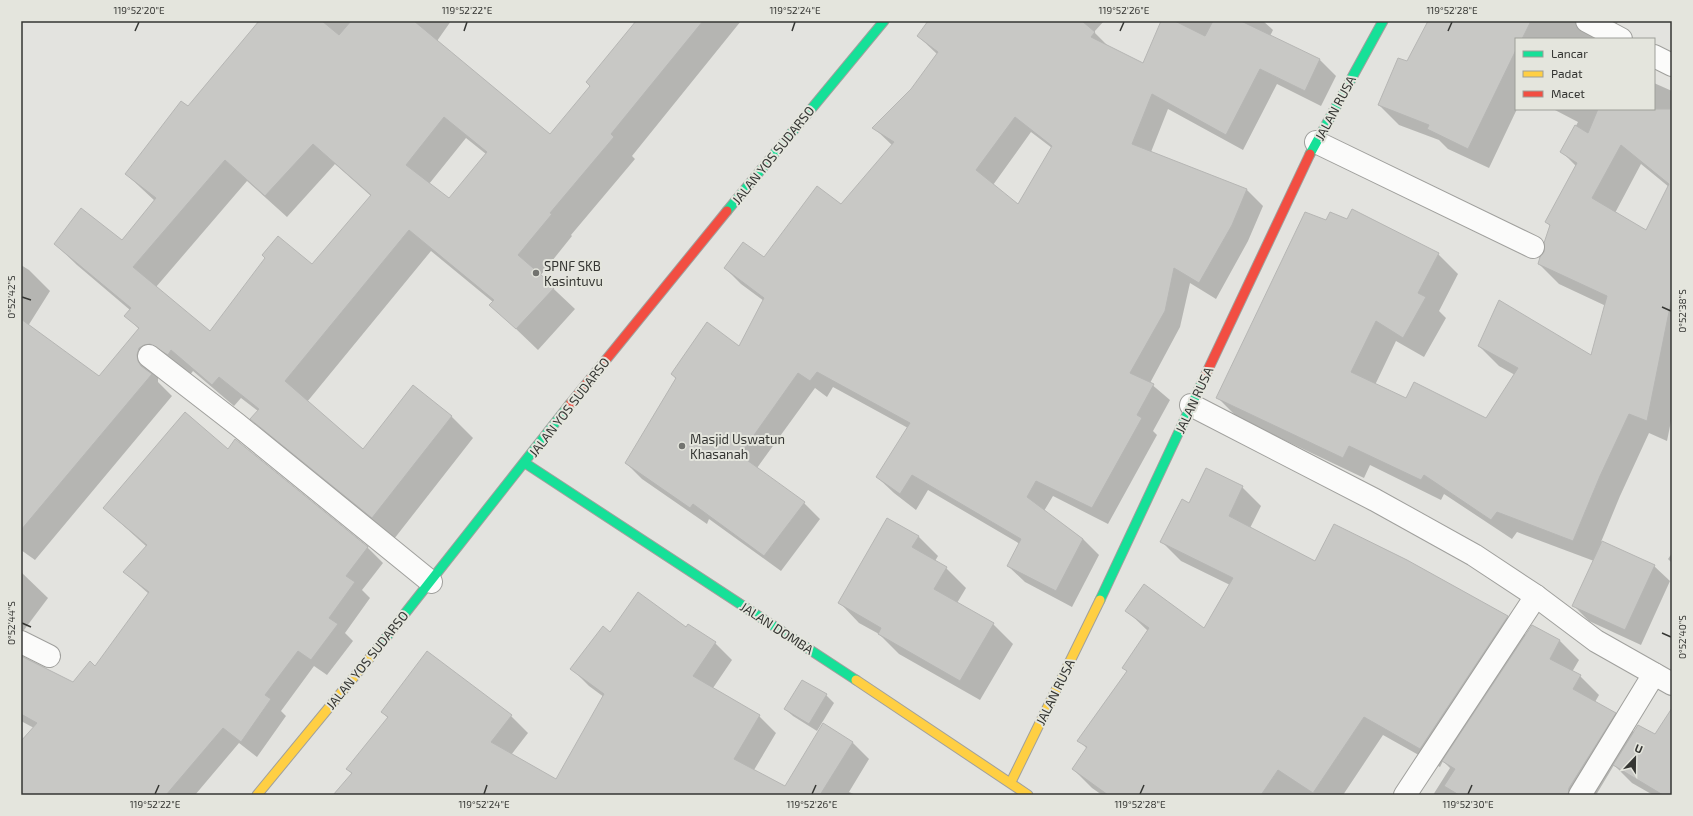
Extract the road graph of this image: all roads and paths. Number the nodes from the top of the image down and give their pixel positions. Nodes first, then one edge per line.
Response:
1 (884, 21) edge
2 (1383, 21) edge
3 (1586, 21) edge
4 (1619, 38) edge
5 (1655, 57) edge
6 (1672, 66) edge
7 (1316, 142) junction
8 (1533, 247) dead end
9 (150, 356) dead end
10 (1191, 404) junction
11 (525, 463) junction
12 (432, 582) junction
13 (1536, 596) junction
14 (21, 642) edge
15 (49, 656) dead end
16 (1663, 679) edge
17 (1011, 782) junction
18 (257, 795) edge
19 (1028, 795) edge
20 (1405, 795) edge
21 (1580, 795) edge

1 - 11 main road, JALAN YOS SUDARSO
2 - 7 main road, JALAN RUSA
3 - 4 street
5 - 6 street
7 - 8 street
7 - 10 main road, JALAN RUSA
9 - 12 street
10 - 13 street
10 - 17 main road, JALAN RUSA
11 - 12 main road, JALAN YOS SUDARSO
11 - 17 main road, JALAN DOMBA
12 - 18 main road, JALAN YOS SUDARSO
13 - 16 street
13 - 20 street
14 - 15 street
16 - 21 street
17 - 19 main road, JALAN DOMBA

